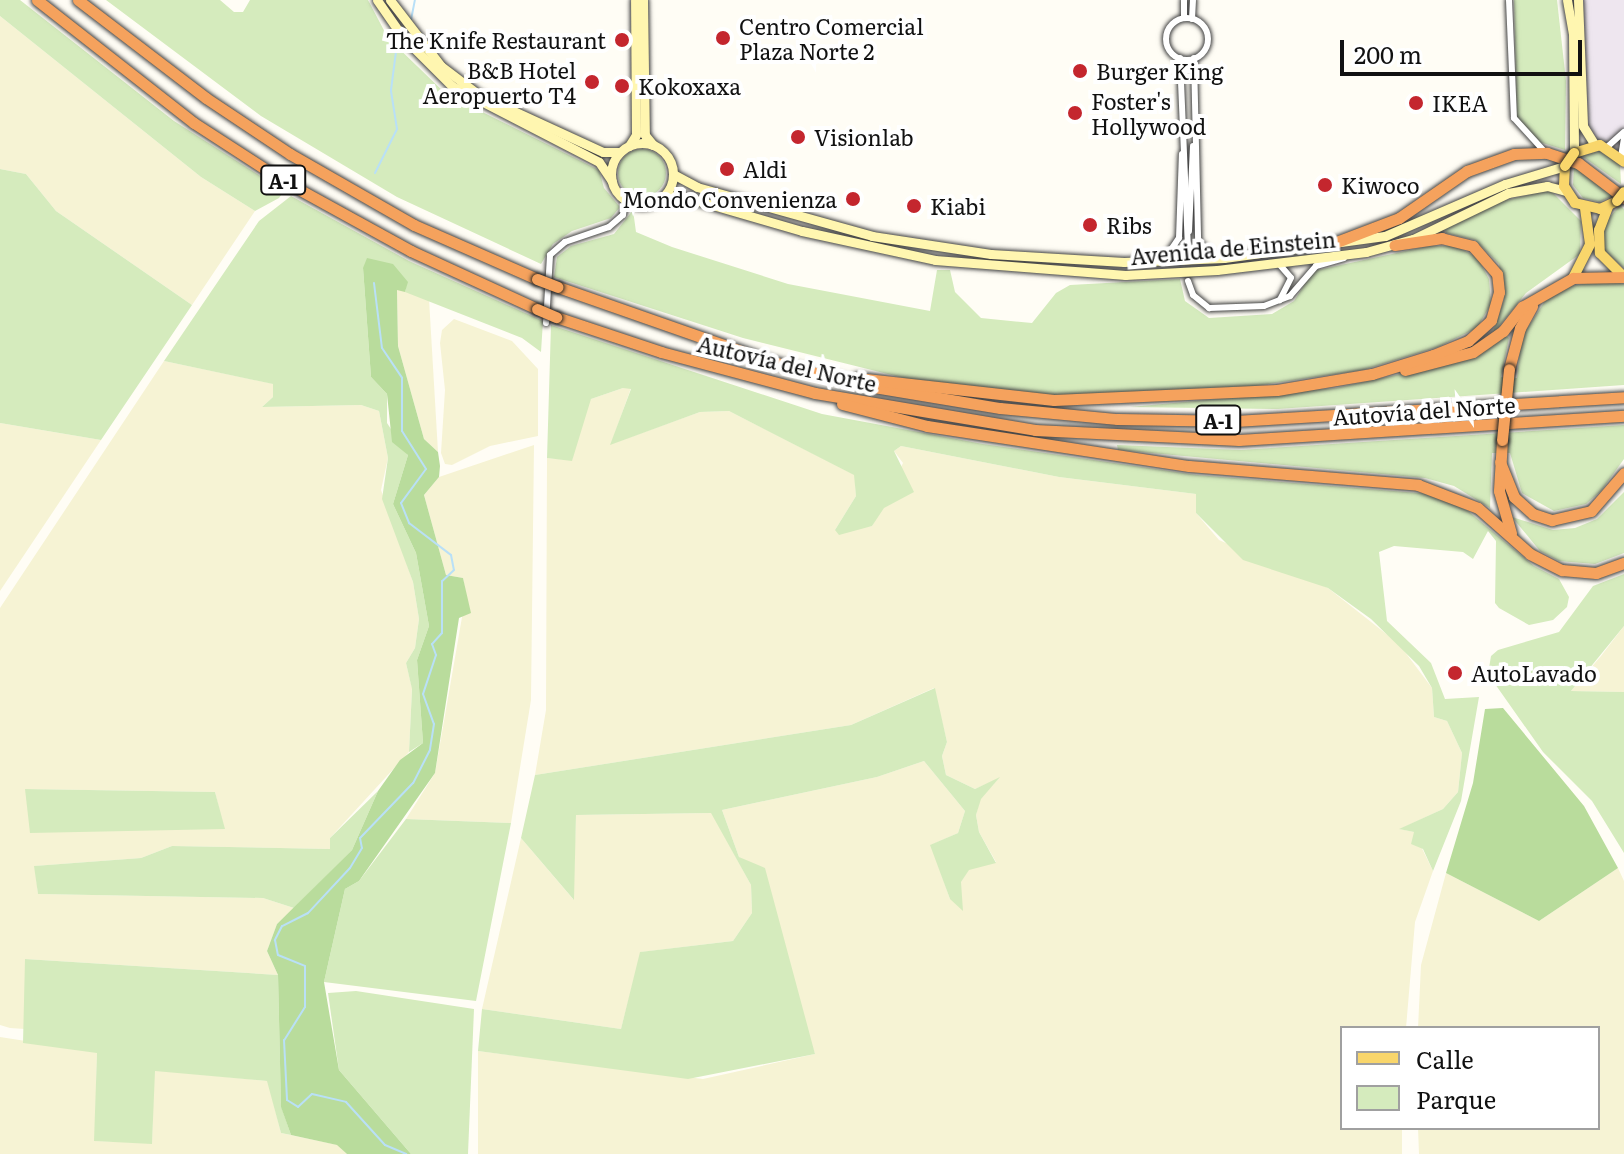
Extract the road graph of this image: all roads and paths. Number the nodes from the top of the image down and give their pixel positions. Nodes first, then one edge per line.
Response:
1 (37, 0) edge
2 (78, 0) edge
3 (377, 0) edge
4 (390, 0) edge
5 (635, 0) edge
6 (643, 0) edge
7 (1184, 0) edge
8 (1193, 0) edge
9 (1509, 0) edge
10 (1567, 0) edge
11 (1578, 0) edge
12 (1184, 18) junction
13 (1192, 19) junction
14 (1180, 58) junction
15 (1194, 58) junction
16 (1624, 134) edge
17 (1194, 143) junction
18 (653, 145) junction
19 (1601, 146) junction
20 (624, 149) junction
21 (1184, 150) junction
22 (1547, 153) junction
23 (1574, 153) junction
24 (1623, 160) edge
25 (1565, 166) junction
26 (673, 174) junction
27 (612, 181) junction
28 (1566, 191) junction
29 (1618, 199) edge
30 (625, 200) junction
31 (659, 200) junction
32 (1585, 207) junction
33 (1395, 245) junction
34 (1326, 246) junction
35 (1366, 252) junction
36 (1224, 258) junction
37 (1163, 261) junction
38 (1279, 264) junction
39 (1624, 277) edge
40 (1573, 278) junction
41 (1188, 281) tunnel mouth
42 (1538, 299) junction
43 (1275, 304) junction
44 (551, 320) junction
45 (816, 373) junction
46 (1372, 374) junction
47 (815, 393) junction
48 (1624, 397) edge
49 (1624, 416) edge
50 (1500, 462) junction
51 (1624, 473) edge
52 (1513, 538) junction
53 (1624, 563) edge

1 - 44 highway, Autovía del Norte / A-1, bridge
2 - 45 highway, Autovía del Norte / A-1, bridge
3 - 27 street
4 - 20 street
5 - 20 street
6 - 18 street
7 - 12 street
8 - 13 street
9 - 22 street
10 - 23 street
11 - 19 street
12 - 13 street
12 - 14 street
13 - 15 street
14 - 15 street
14 - 21 street
15 - 17 street
16 - 19 street
16 - 24 street
17 - 21 street
17 - 36 street
18 - 20 street
18 - 26 street
19 - 23 main road
19 - 24 main road
20 - 27 street
21 - 37 street
22 - 29 highway
22 - 34 highway
23 - 25 main road, bridge
25 - 28 main road
25 - 34 street, Avenida de Einstein
26 - 31 street
26 - 37 street, Avenida de Einstein
27 - 30 street
28 - 32 main road
28 - 33 street, Avenida de Einstein
29 - 32 main road
29 - 39 main road
30 - 31 street
30 - 44 street
31 - 38 street, Avenida de Einstein
32 - 40 main road
33 - 35 street, Avenida de Einstein
33 - 46 highway
34 - 36 street, Avenida de Einstein
35 - 38 street, Avenida de Einstein
35 - 43 street
36 - 37 street, Avenida de Einstein
38 - 43 street
39 - 40 highway
40 - 42 highway
41 - 43 street
42 - 46 highway
42 - 50 highway, bridge
44 - 47 highway, Autovía del Norte / A-1
45 - 46 highway
45 - 48 highway, Autovía del Norte / A-1
47 - 49 highway, Autovía del Norte / A-1
47 - 52 highway
50 - 51 highway
50 - 52 highway
52 - 53 highway

